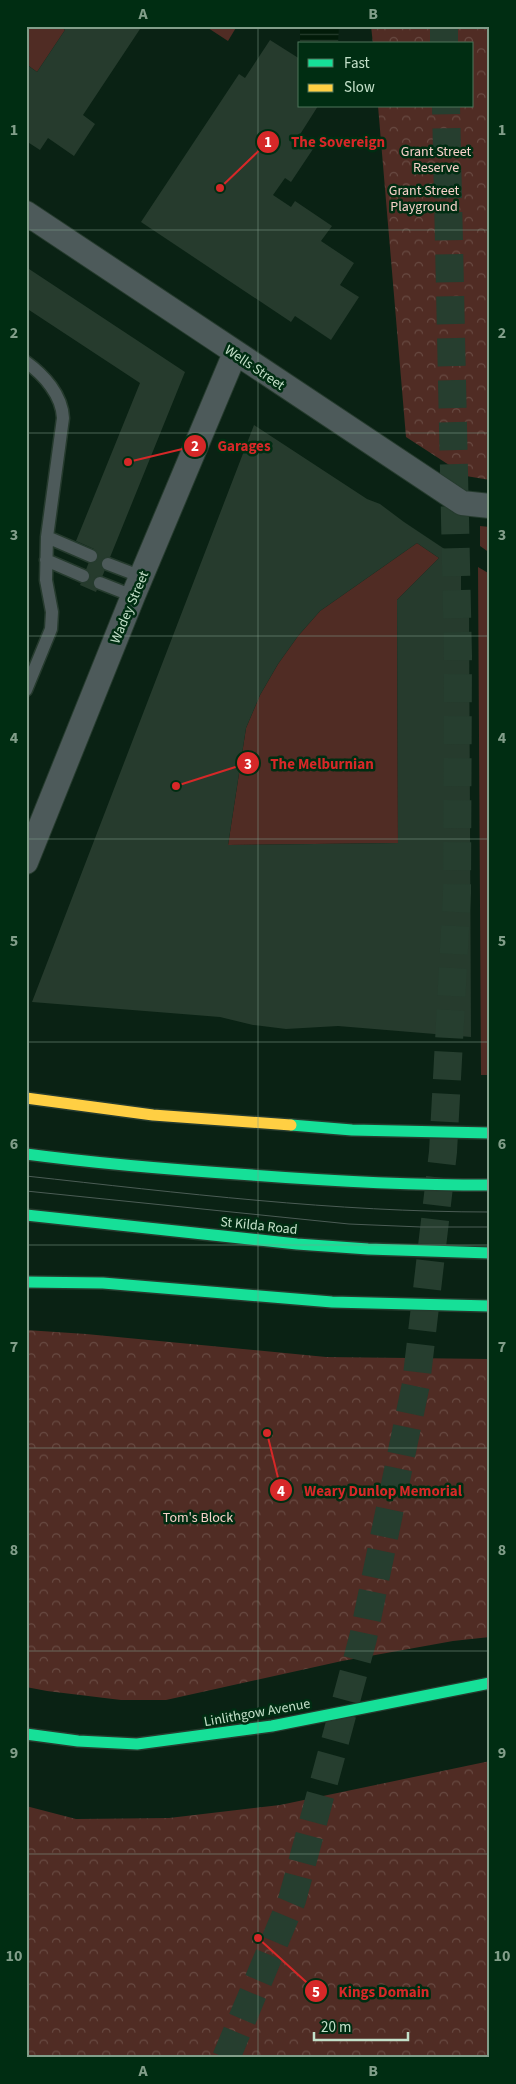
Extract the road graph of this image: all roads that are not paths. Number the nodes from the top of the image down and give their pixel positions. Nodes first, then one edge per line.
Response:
1 (26, 213) edge
2 (235, 353) junction
3 (26, 362) edge
4 (490, 506) edge
5 (47, 538) junction
6 (91, 556) dead end
7 (46, 560) junction
8 (108, 564) dead end
9 (83, 576) dead end
10 (100, 583) dead end
11 (138, 586) junction
12 (26, 690) edge
13 (26, 862) edge
14 (26, 1098) edge
15 (490, 1133) edge
16 (26, 1154) edge
17 (490, 1185) edge
18 (26, 1215) edge
19 (490, 1253) edge
20 (26, 1282) edge
21 (490, 1306) edge
22 (490, 1683) edge
23 (26, 1734) edge

1 - 2 street, Wells Street
2 - 4 street, Wells Street
2 - 11 street, Wadey Street
3 - 5 lane
5 - 6 lane
5 - 7 lane
7 - 9 lane
7 - 12 lane
8 - 11 lane
10 - 11 lane
11 - 13 street, Wadey Street
14 - 15 main road
16 - 17 main road
18 - 19 main road, St Kilda Road
20 - 21 main road
22 - 23 main road, Linlithgow Avenue

